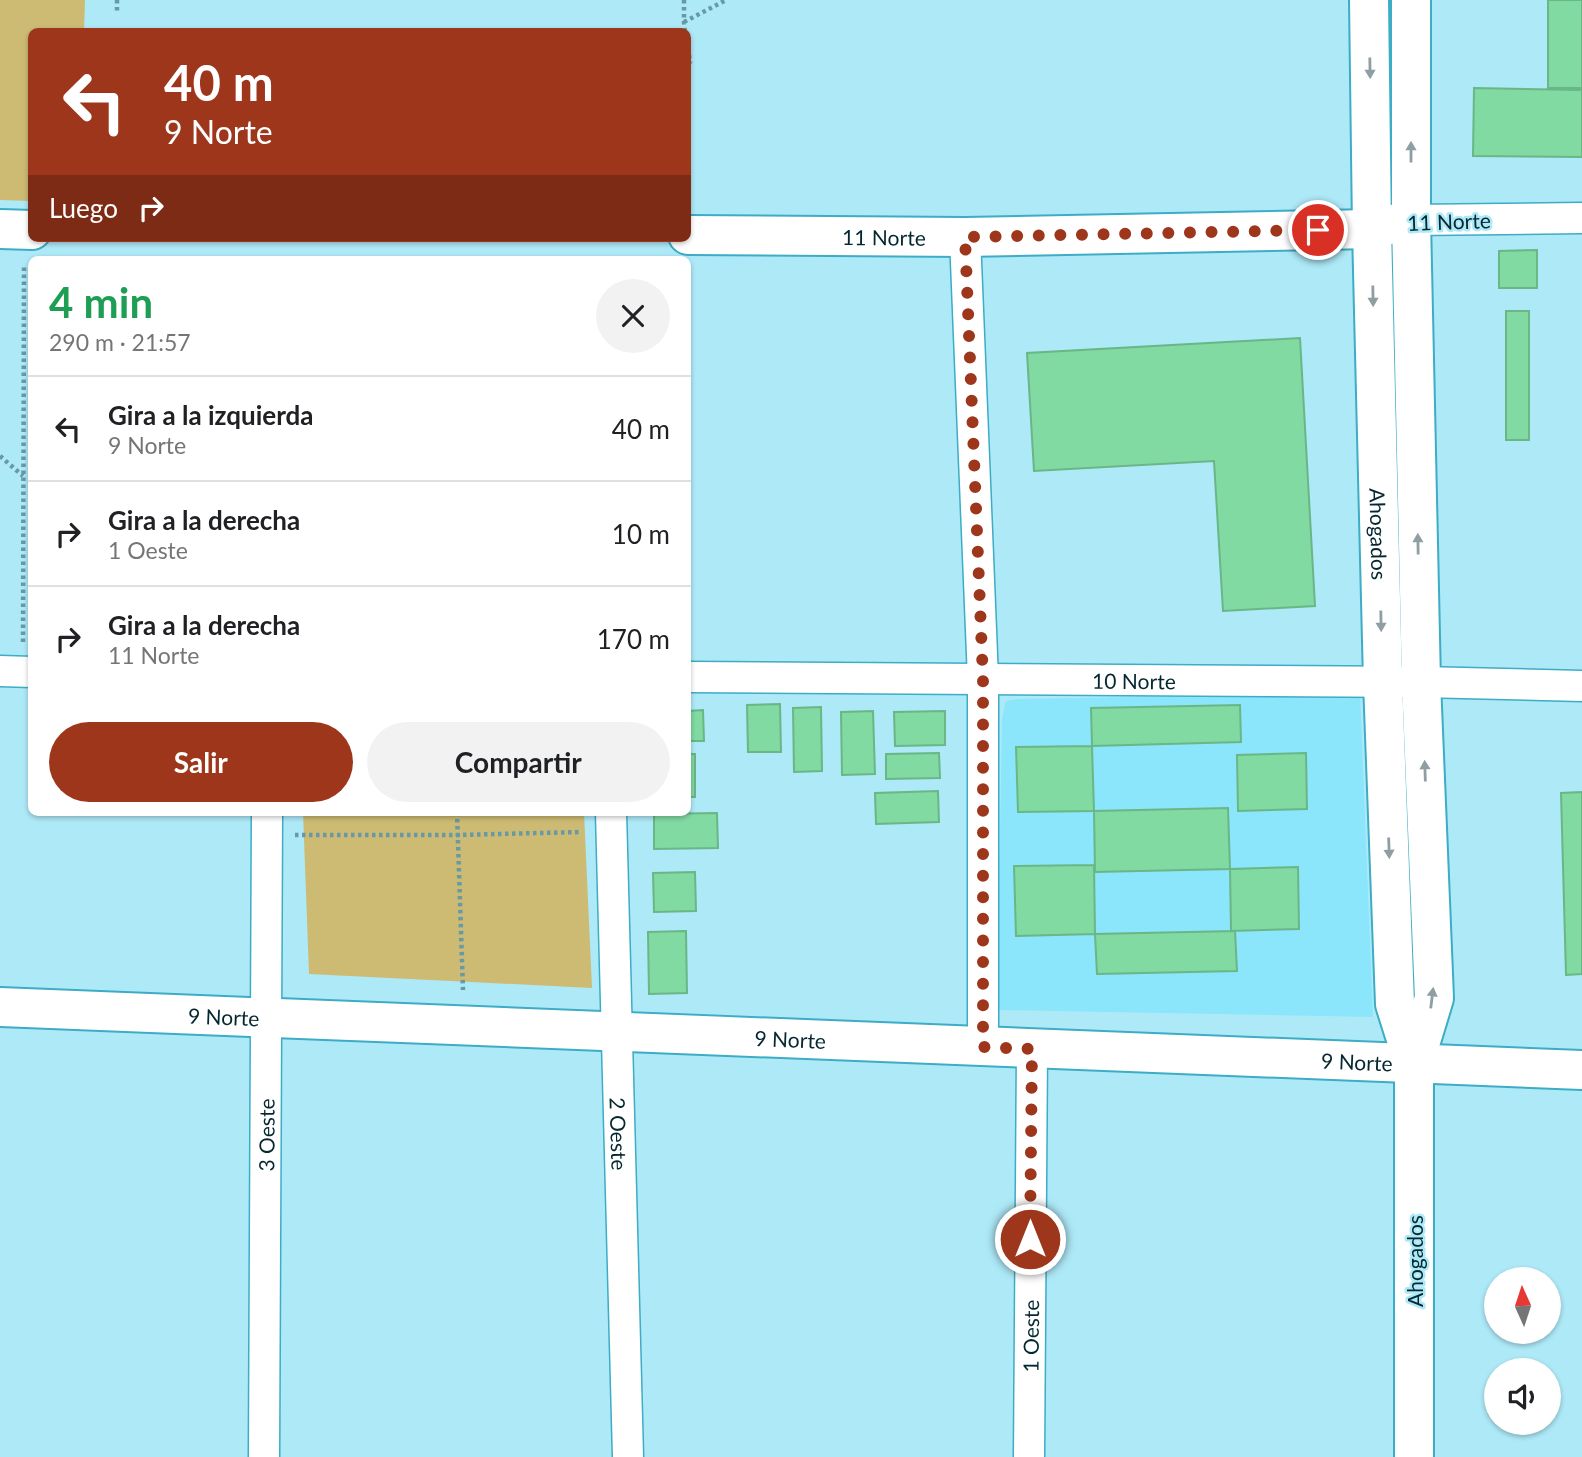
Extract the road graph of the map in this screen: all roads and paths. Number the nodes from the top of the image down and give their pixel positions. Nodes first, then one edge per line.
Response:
1 (117, 0) edge
2 (684, 0) edge
3 (726, 0) edge
4 (1369, 0) edge
5 (1411, 0) edge
6 (117, 14) dead end
7 (684, 22) junction
8 (685, 28) edge
9 (1582, 218) edge
10 (1411, 220) junction
11 (1372, 229) junction
12 (19, 230) edge
13 (691, 235) edge
14 (965, 237) junction
15 (0, 456) edge
16 (24, 477) junction
17 (18, 672) edge
18 (691, 677) edge
19 (983, 679) junction
20 (1383, 682) junction
21 (1421, 682) junction
22 (1582, 686) edge
23 (457, 816) edge
24 (611, 822) edge
25 (267, 824) edge
26 (457, 835) junction
27 (0, 1007) edge
28 (265, 1018) junction
29 (464, 1026) junction
30 (616, 1032) junction
31 (983, 1047) junction
32 (1032, 1049) junction
33 (1415, 1064) junction
34 (1582, 1070) edge
35 (264, 1457) edge
36 (628, 1457) edge
37 (1028, 1457) edge
38 (1414, 1457) edge

1 - 6 path
2 - 7 path
3 - 7 path
4 -> 11 main road, Ahogados
10 -> 5 main road, Ahogados
7 - 8 path
9 - 10 street, 11 Norte
10 - 11 main road, 11 Norte
21 -> 10 main road, Ahogados
11 - 14 main road, 11 Norte
11 -> 20 main road, Ahogados
12 - 16 path
13 - 14 main road, 11 Norte
14 - 19 street
15 - 16 path
16 - 17 path
18 - 19 street, 10 Norte
19 - 20 street, 10 Norte
19 - 31 street
20 - 21 street, 10 Norte
20 -> 33 main road, Ahogados
21 - 22 street, 10 Norte
33 -> 21 main road, Ahogados
23 - 26 path
24 - 26 path
24 - 30 street, 2 Oeste
25 - 26 path
25 - 28 street, 3 Oeste
26 - 29 path
27 - 28 main road, 9 Norte
28 - 29 main road, 9 Norte
28 - 35 street, 3 Oeste
29 - 30 main road, 9 Norte
30 - 31 main road, 9 Norte
30 - 36 street, 2 Oeste
31 - 32 main road, 9 Norte
32 - 33 main road, 9 Norte
32 - 37 street, 1 Oeste
33 - 34 main road, 9 Norte
33 - 38 main road, Ahogados

